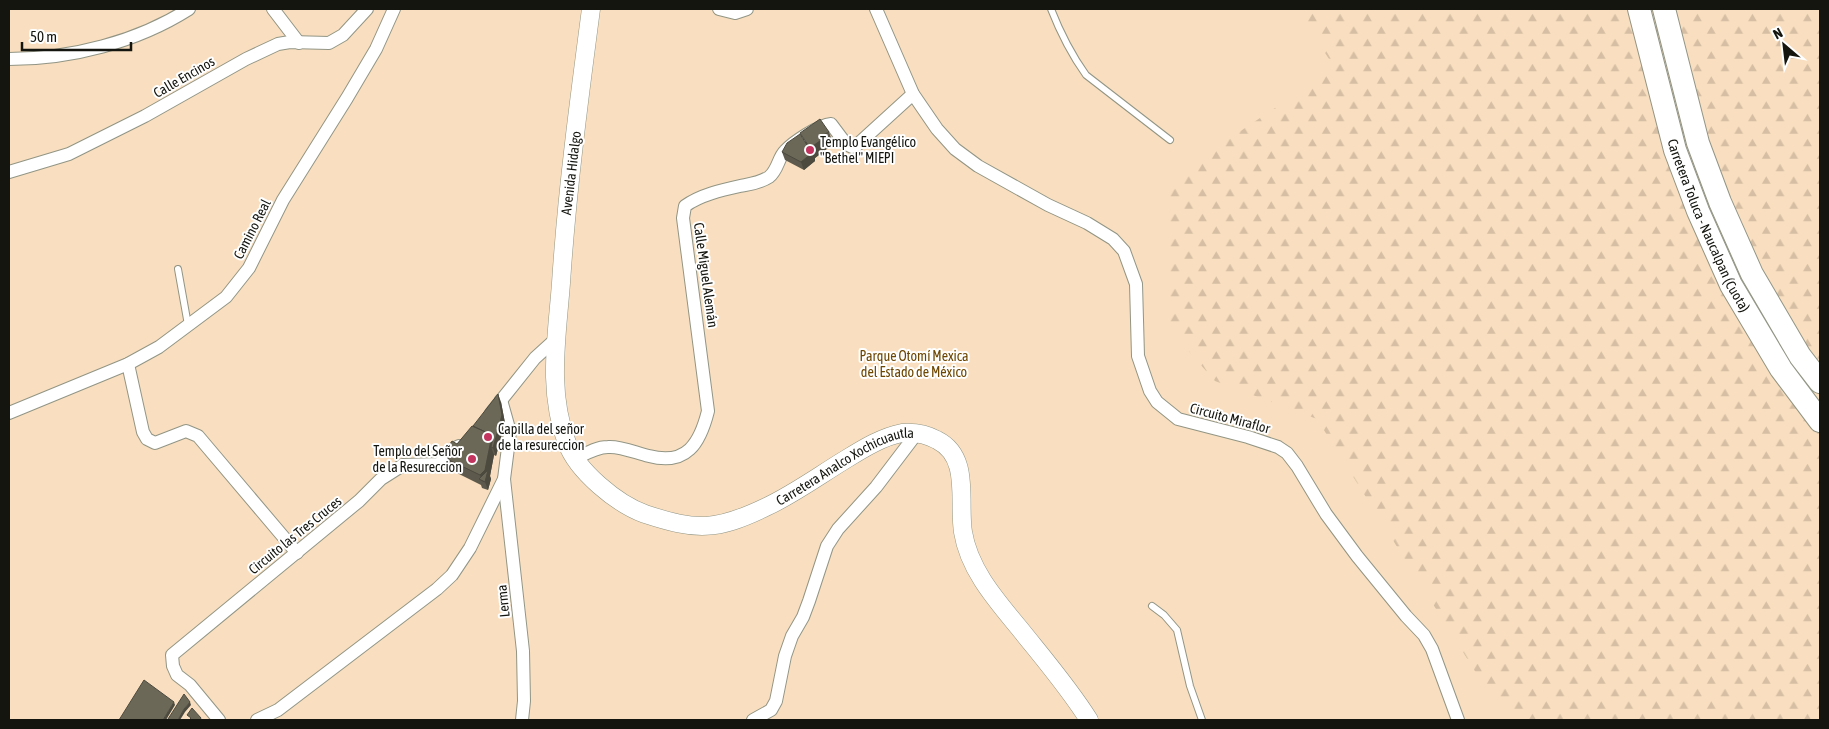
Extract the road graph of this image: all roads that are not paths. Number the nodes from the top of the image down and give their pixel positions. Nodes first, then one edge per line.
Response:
1 (189, 9) edge
2 (273, 9) edge
3 (367, 9) edge
4 (394, 9) edge
5 (591, 9) edge
6 (719, 9) edge
7 (748, 9) edge
8 (876, 9) edge
9 (1051, 9) edge
10 (1639, 9) edge
11 (1664, 9) edge
12 (299, 43) junction
13 (9, 59) edge
14 (913, 94) junction
15 (1170, 140) dead end
16 (9, 172) edge
17 (178, 269) dead end
18 (188, 326) junction
19 (557, 338) junction
20 (128, 364) junction
21 (1820, 382) edge
22 (501, 400) junction
23 (9, 413) edge
24 (1820, 421) edge
25 (484, 423) edge
26 (917, 433) junction
27 (472, 438) edge
28 (575, 459) junction
29 (504, 480) junction
30 (296, 552) junction
31 (1152, 606) dead end
32 (280, 715) edge
33 (219, 720) edge
34 (257, 720) edge
35 (522, 720) edge
36 (753, 720) edge
37 (1089, 720) edge
38 (1202, 720) edge
39 (1458, 720) edge

1 - 13 street
2 - 12 street
3 - 12 street, Calle Encinos
4 - 18 street, Camino Real
5 - 19 main road, Avenida Hidalgo
6 - 7 street
8 - 14 street, Circuito Miraflor
9 - 15 lane
10 - 24 highway, Carretera Toluca - Naucalpan (Cuota)
11 - 21 highway, Carretera Toluca - Naucalpan (Cuota)
12 - 16 street, Calle Encinos
14 - 28 street, Calle Miguel Alemán
14 - 39 street, Circuito Miraflor
17 - 18 lane
18 - 20 street, Camino Real
19 - 22 street
19 - 28 main road, Carretera Analco Xochicuautla
20 - 23 street, Camino Real
20 - 30 street
22 - 25 street
22 - 29 street
26 - 28 main road, Carretera Analco Xochicuautla
26 - 36 street
26 - 37 main road, Carretera Analco Xochicuautla
27 - 30 street, Circuito las Tres Cruces
29 - 32 street
29 - 35 street, Lerma
30 - 33 street, Circuito las Tres Cruces
31 - 38 lane
32 - 34 street

